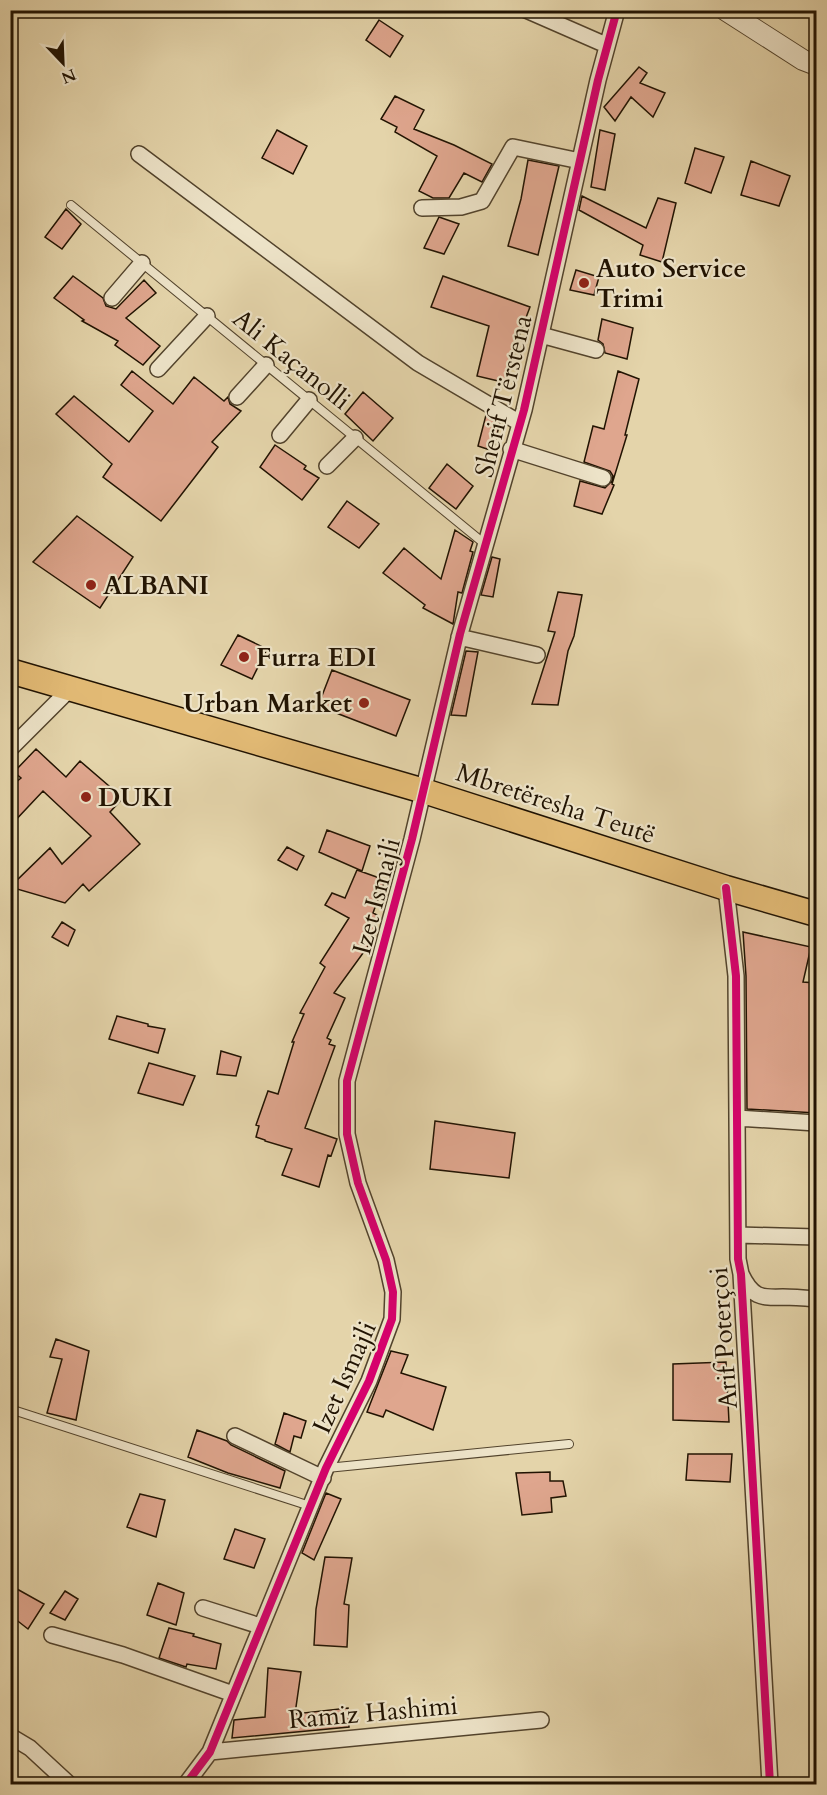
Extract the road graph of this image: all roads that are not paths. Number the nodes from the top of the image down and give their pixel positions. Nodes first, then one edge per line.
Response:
1 (526, 10) edge
2 (617, 10) edge
3 (725, 10) edge
4 (606, 45) junction
5 (816, 65) edge
6 (139, 154) dead end
7 (580, 160) junction
8 (71, 205) dead end
9 (422, 208) dead end
10 (141, 263) junction
11 (112, 298) dead end
12 (207, 316) junction
13 (541, 334) junction
14 (596, 350) dead end
15 (266, 365) junction
16 (158, 369) dead end
17 (237, 397) dead end
18 (309, 400) junction
19 (520, 423) junction
20 (280, 435) dead end
21 (355, 438) junction
22 (512, 449) junction
23 (327, 466) dead end
24 (603, 478) dead end
25 (486, 545) junction
26 (459, 637) junction
27 (537, 655) dead end
28 (10, 671) edge
29 (70, 689) junction
30 (10, 749) edge
31 (424, 791) junction
32 (726, 888) junction
33 (816, 914) edge
34 (737, 1118) junction
35 (816, 1124) edge
36 (738, 1235) junction
37 (816, 1237) edge
38 (741, 1274) junction
39 (816, 1299) edge
40 (10, 1409) edge
41 (235, 1436) dead end
42 (568, 1443) dead end
43 (324, 1473) junction
44 (310, 1506) junction
45 (203, 1608) dead end
46 (260, 1626) junction
47 (52, 1635) dead end
48 (233, 1694) junction
49 (541, 1720) dead end
50 (10, 1736) edge
51 (210, 1752) junction
52 (69, 1785) edge
53 (186, 1785) edge
54 (770, 1785) edge

1 - 4 street
2 - 4 street, Sherif Tërstena
3 - 5 street
4 - 7 street, Sherif Tërstena
6 - 19 street, Sherif Tërstena
7 - 9 street
7 - 13 street, Sherif Tërstena
8 - 10 lane, Ali Kaçanolli
10 - 11 street
10 - 12 lane, Ali Kaçanolli
12 - 15 lane, Ali Kaçanolli
12 - 16 street
13 - 14 street
13 - 19 street, Sherif Tërstena
15 - 17 street
15 - 18 lane, Ali Kaçanolli
18 - 20 street
18 - 21 lane, Ali Kaçanolli
19 - 22 street, Sherif Tërstena
21 - 23 street
21 - 25 lane, Ali Kaçanolli
22 - 24 street
22 - 25 street, Sherif Tërstena
25 - 26 street, Sherif Tërstena
26 - 27 street
26 - 31 street, Sherif Tërstena
28 - 29 main road, Mbretëresha Teutë
29 - 30 street
29 - 31 main road, Mbretëresha Teutë
31 - 32 main road, Mbretëresha Teutë
31 - 43 street, Izet Ismajli
32 - 33 main road, Mbretëresha Teutë
32 - 34 street, Arif Poterçoi
34 - 35 street
34 - 36 street, Arif Poterçoi
36 - 37 street
36 - 38 street, Arif Poterçoi
38 - 39 street
38 - 54 street, Arif Poterçoi
40 - 44 lane
41 - 43 street
42 - 43 lane
43 - 44 street, Izet Ismajli
44 - 46 street, Izet Ismajli
45 - 46 street
46 - 48 street, Izet Ismajli
47 - 48 street
48 - 51 street, Izet Ismajli
49 - 51 street, Ramiz Hashimi
50 - 52 street
51 - 53 street, Izet Ismajli

